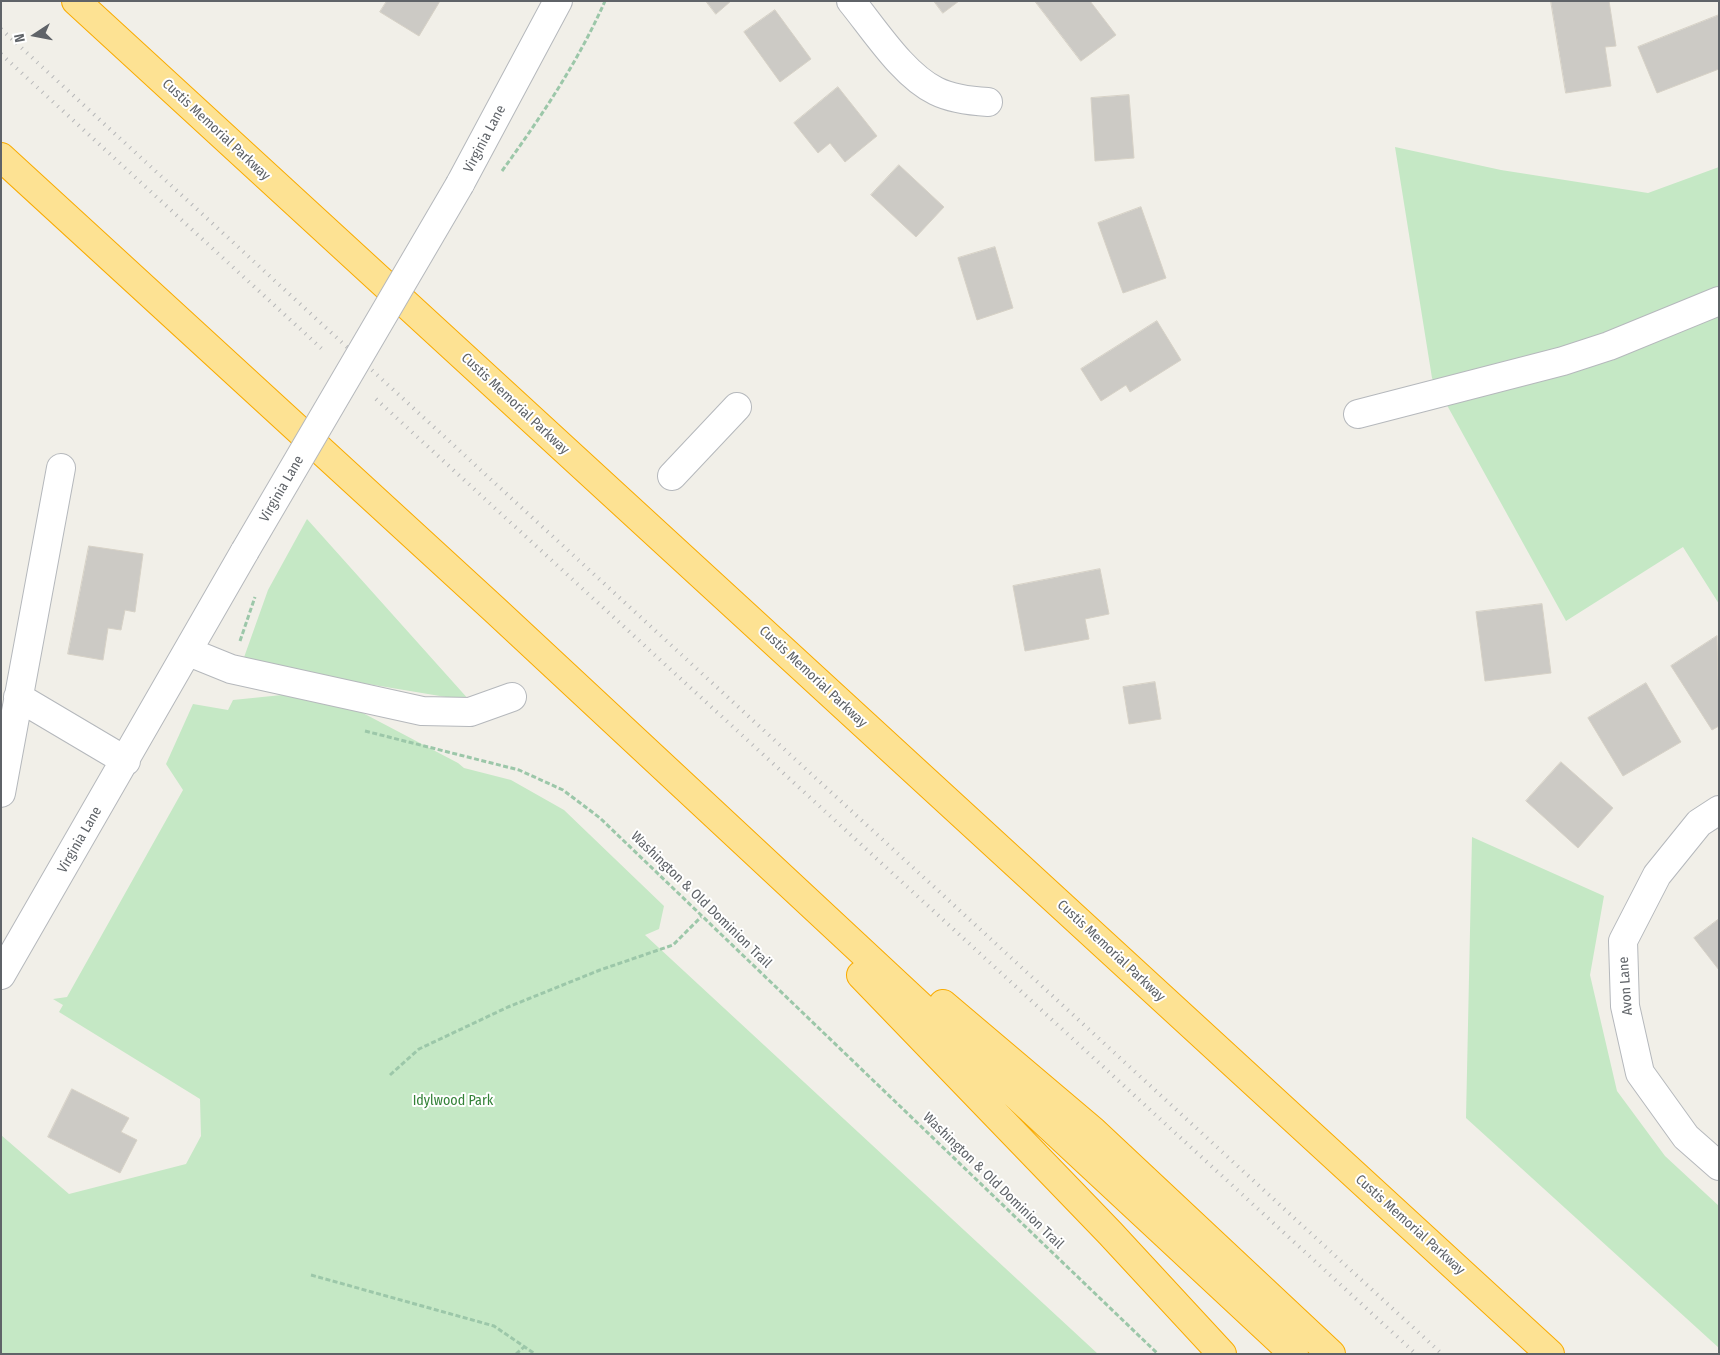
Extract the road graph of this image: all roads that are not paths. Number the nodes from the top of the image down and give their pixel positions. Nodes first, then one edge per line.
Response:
1 (76, 1) edge
2 (558, 1) edge
3 (851, 1) edge
4 (988, 102) dead end
5 (1, 157) edge
6 (1719, 301) edge
7 (737, 407) dead end
8 (1358, 414) dead end
9 (61, 468) dead end
10 (672, 476) dead end
11 (189, 652) junction
12 (512, 696) dead end
13 (18, 697) junction
14 (644, 751) junction
15 (126, 761) junction
16 (1, 793) edge
17 (1719, 810) edge
18 (1, 975) edge
19 (1719, 1166) edge
20 (1222, 1354) edge
21 (1294, 1354) edge
22 (1331, 1354) edge
23 (1550, 1354) edge

1 - 23 highway, Custis Memorial Parkway
2 - 11 street, Virginia Lane, bridge
3 - 4 street
5 - 14 highway
6 - 8 street
7 - 10 street
9 - 13 street
11 - 12 street
11 - 15 street, Virginia Lane
13 - 15 street
13 - 16 street
14 - 20 highway
14 - 21 highway
14 - 22 highway
15 - 18 street, Virginia Lane
17 - 19 street, Avon Lane

